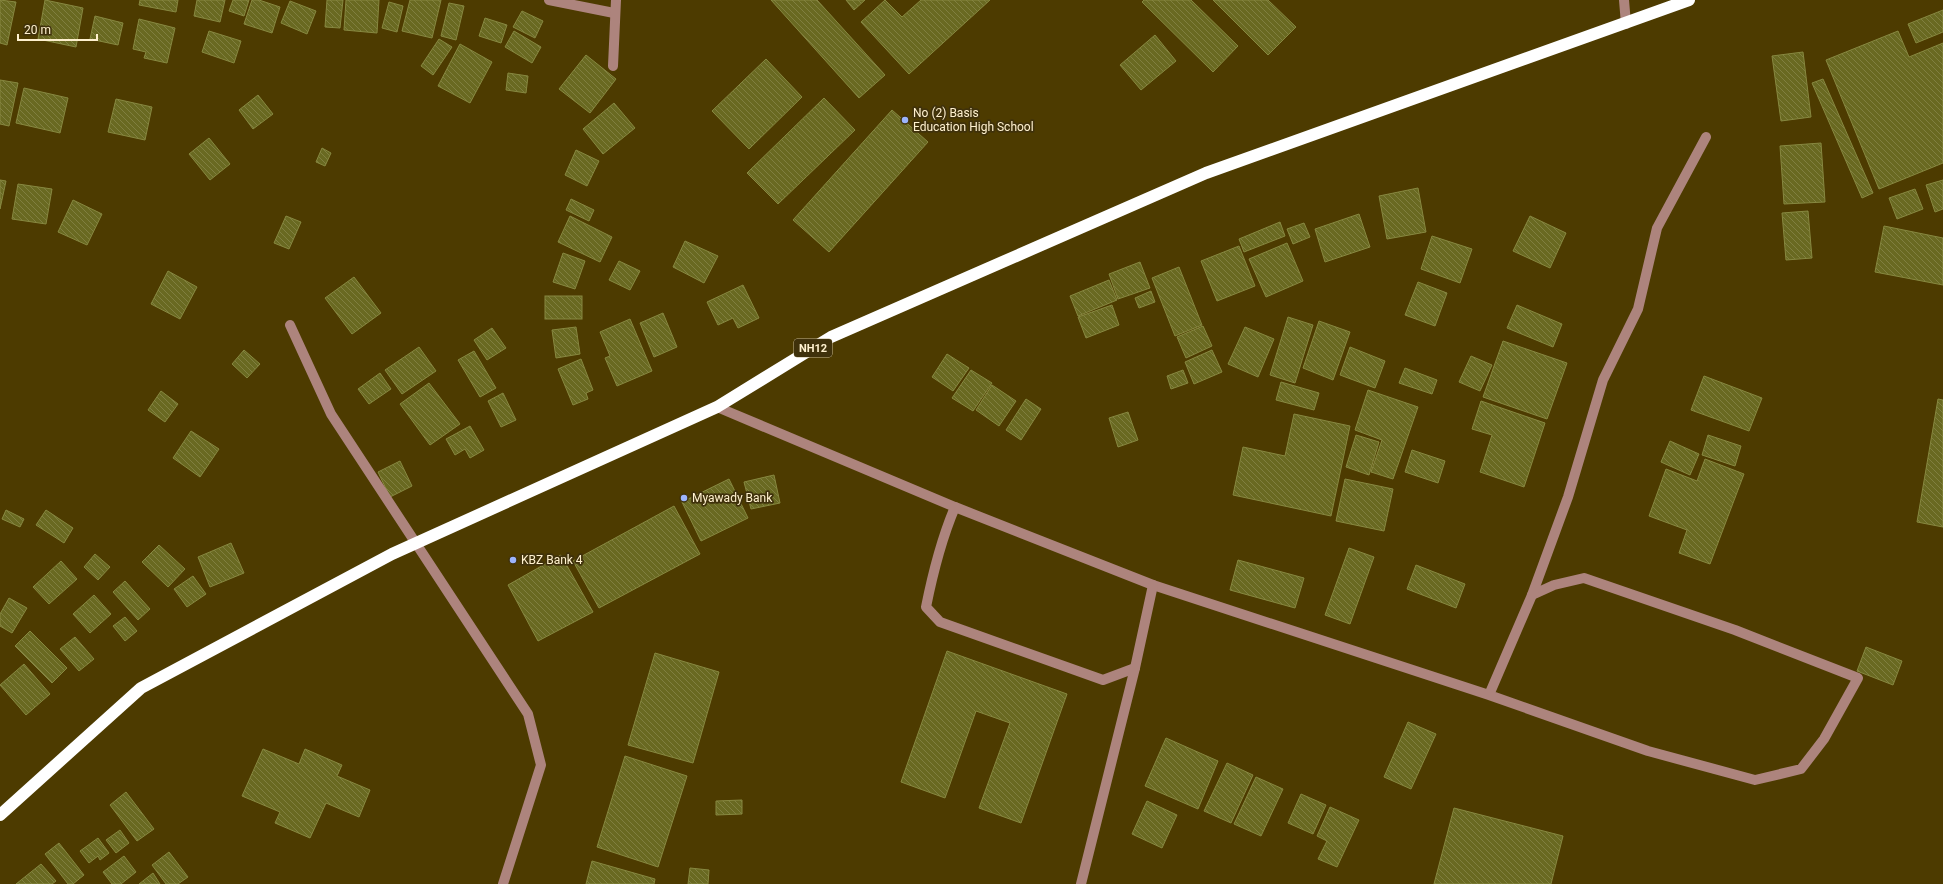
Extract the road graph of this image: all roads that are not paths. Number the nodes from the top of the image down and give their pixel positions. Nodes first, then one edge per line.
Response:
1 (549, 0) edge
2 (616, 0) edge
3 (1624, 0) edge
4 (1689, 0) edge
5 (614, 13) junction
6 (1626, 24) junction
7 (613, 66) dead end
8 (1706, 137) dead end
9 (290, 325) dead end
10 (717, 407) junction
11 (955, 507) junction
12 (415, 543) junction
13 (1153, 585) junction
14 (1532, 595) junction
15 (1135, 668) junction
16 (1489, 695) junction
17 (0, 815) edge
18 (503, 884) edge
19 (1081, 884) edge

1 - 5 street
2 - 5 street
3 - 6 street
4 - 6 highway, NH12
5 - 7 street
6 - 10 highway, NH12
8 - 14 street
9 - 12 street
10 - 11 street
10 - 12 highway, NH12
11 - 13 street
11 - 15 street
12 - 17 highway, NH12
12 - 18 street
13 - 15 street
13 - 16 street
14 - 16 street
14 - 16 street
15 - 19 street

